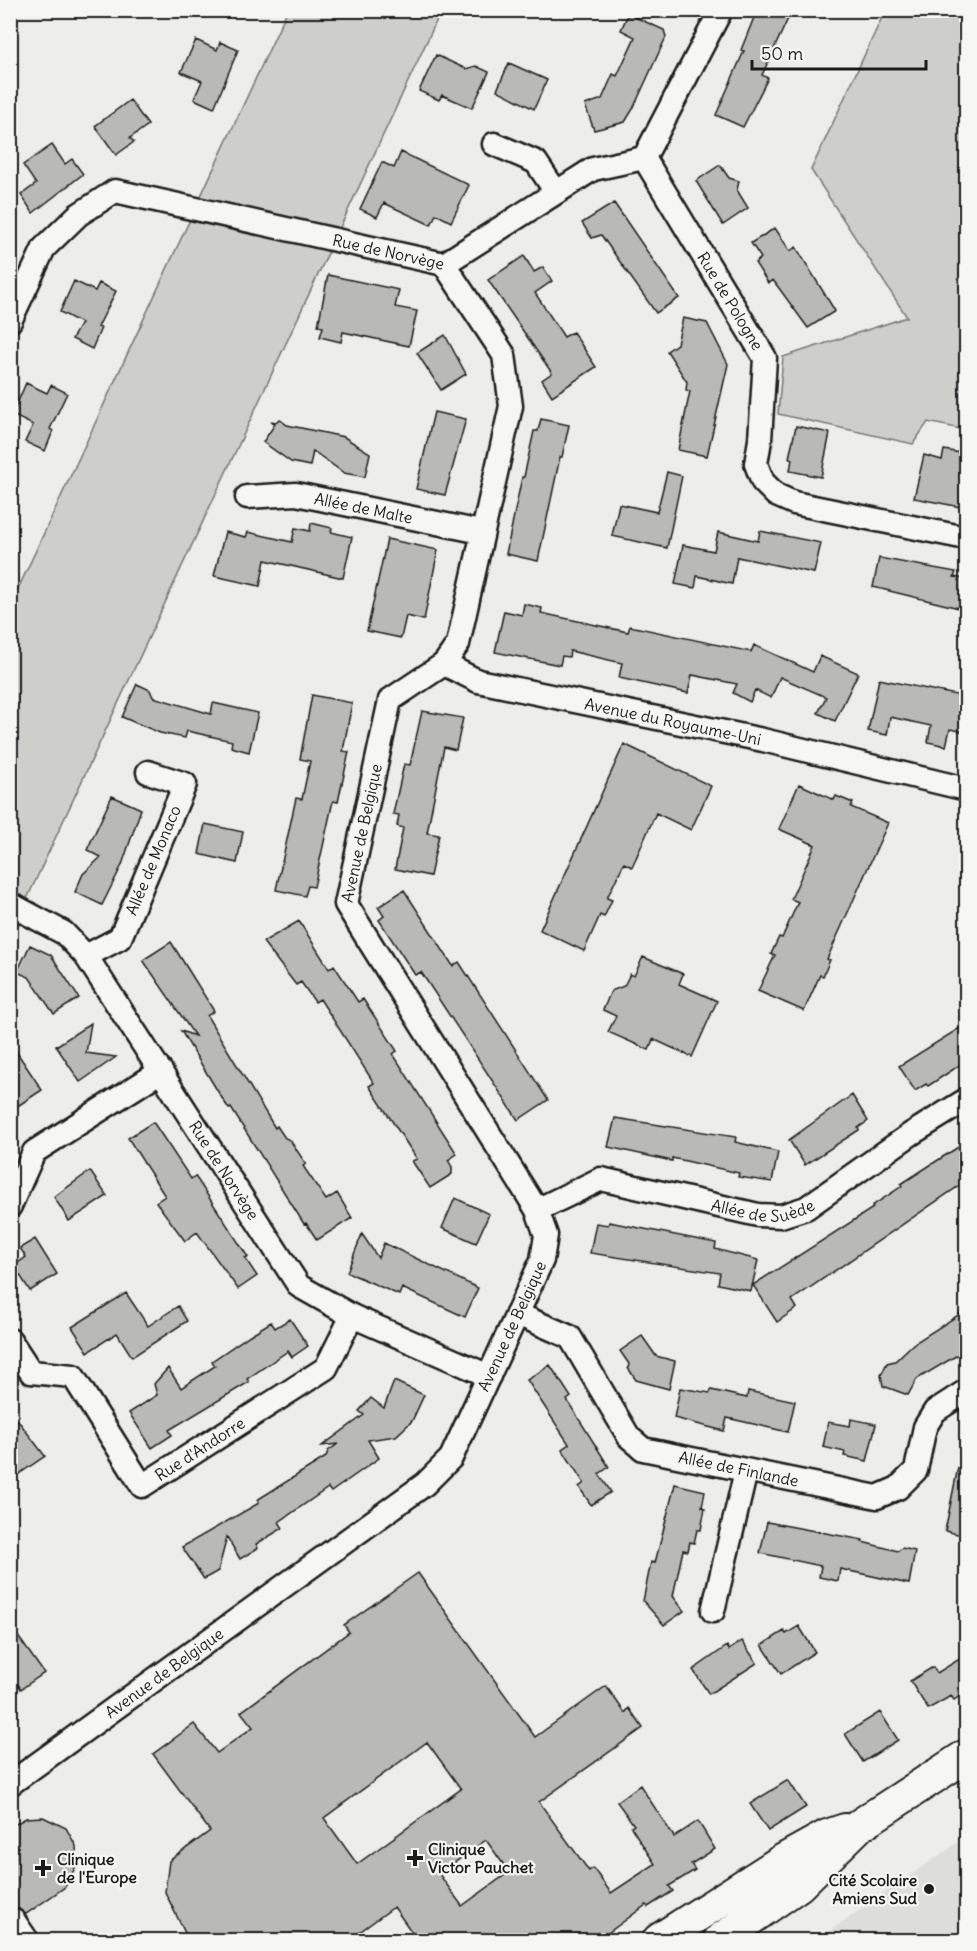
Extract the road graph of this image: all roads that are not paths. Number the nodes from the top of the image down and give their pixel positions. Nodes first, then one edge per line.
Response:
1 (721, 10) edge
2 (494, 144) dead end
3 (644, 158) junction
4 (556, 192) junction
5 (444, 264) junction
6 (10, 321) edge
7 (247, 497) dead end
8 (482, 531) junction
9 (966, 538) edge
10 (444, 664) junction
11 (148, 772) dead end
12 (966, 789) edge
13 (10, 904) edge
14 (86, 956) junction
15 (161, 1071) junction
16 (966, 1100) edge
17 (10, 1206) edge
18 (537, 1210) junction
19 (517, 1314) junction
20 (352, 1316) junction
21 (10, 1340) edge
22 (489, 1376) junction
23 (966, 1391) edge
24 (746, 1471) junction
25 (713, 1611) dead end
26 (966, 1756) edge
27 (10, 1784) edge
28 (860, 1825) junction
29 (14, 1922) dead end
30 (668, 1938) edge
31 (27, 1941) edge
32 (720, 1941) edge

1 - 3 street
2 - 4 street
3 - 4 street
3 - 9 street, Rue de Pologne
4 - 5 street
5 - 6 street, Rue de Norvège
5 - 8 street, Rue de Norvège
7 - 8 street, Allée de Malte
8 - 10 street, Rue de Norvège
10 - 12 street, Avenue du Royaume-Uni
10 - 18 street, Avenue de Belgique
11 - 14 street, Allée de Monaco
13 - 14 street, Rue de Norvège
14 - 15 street, Rue de Norvège
15 - 17 street
15 - 20 street, Rue de Norvège
16 - 18 street, Allée de Suède
18 - 19 street, Avenue de Belgique
19 - 22 street, Avenue de Belgique
19 - 24 street, Allée de Finlande
20 - 21 street, Rue d'Andorre
20 - 22 street, Rue de Norvège
22 - 27 street, Avenue de Belgique
23 - 24 street, Allée de Finlande
24 - 25 street
26 - 28 street
28 - 30 street
28 - 32 street
29 - 31 street

